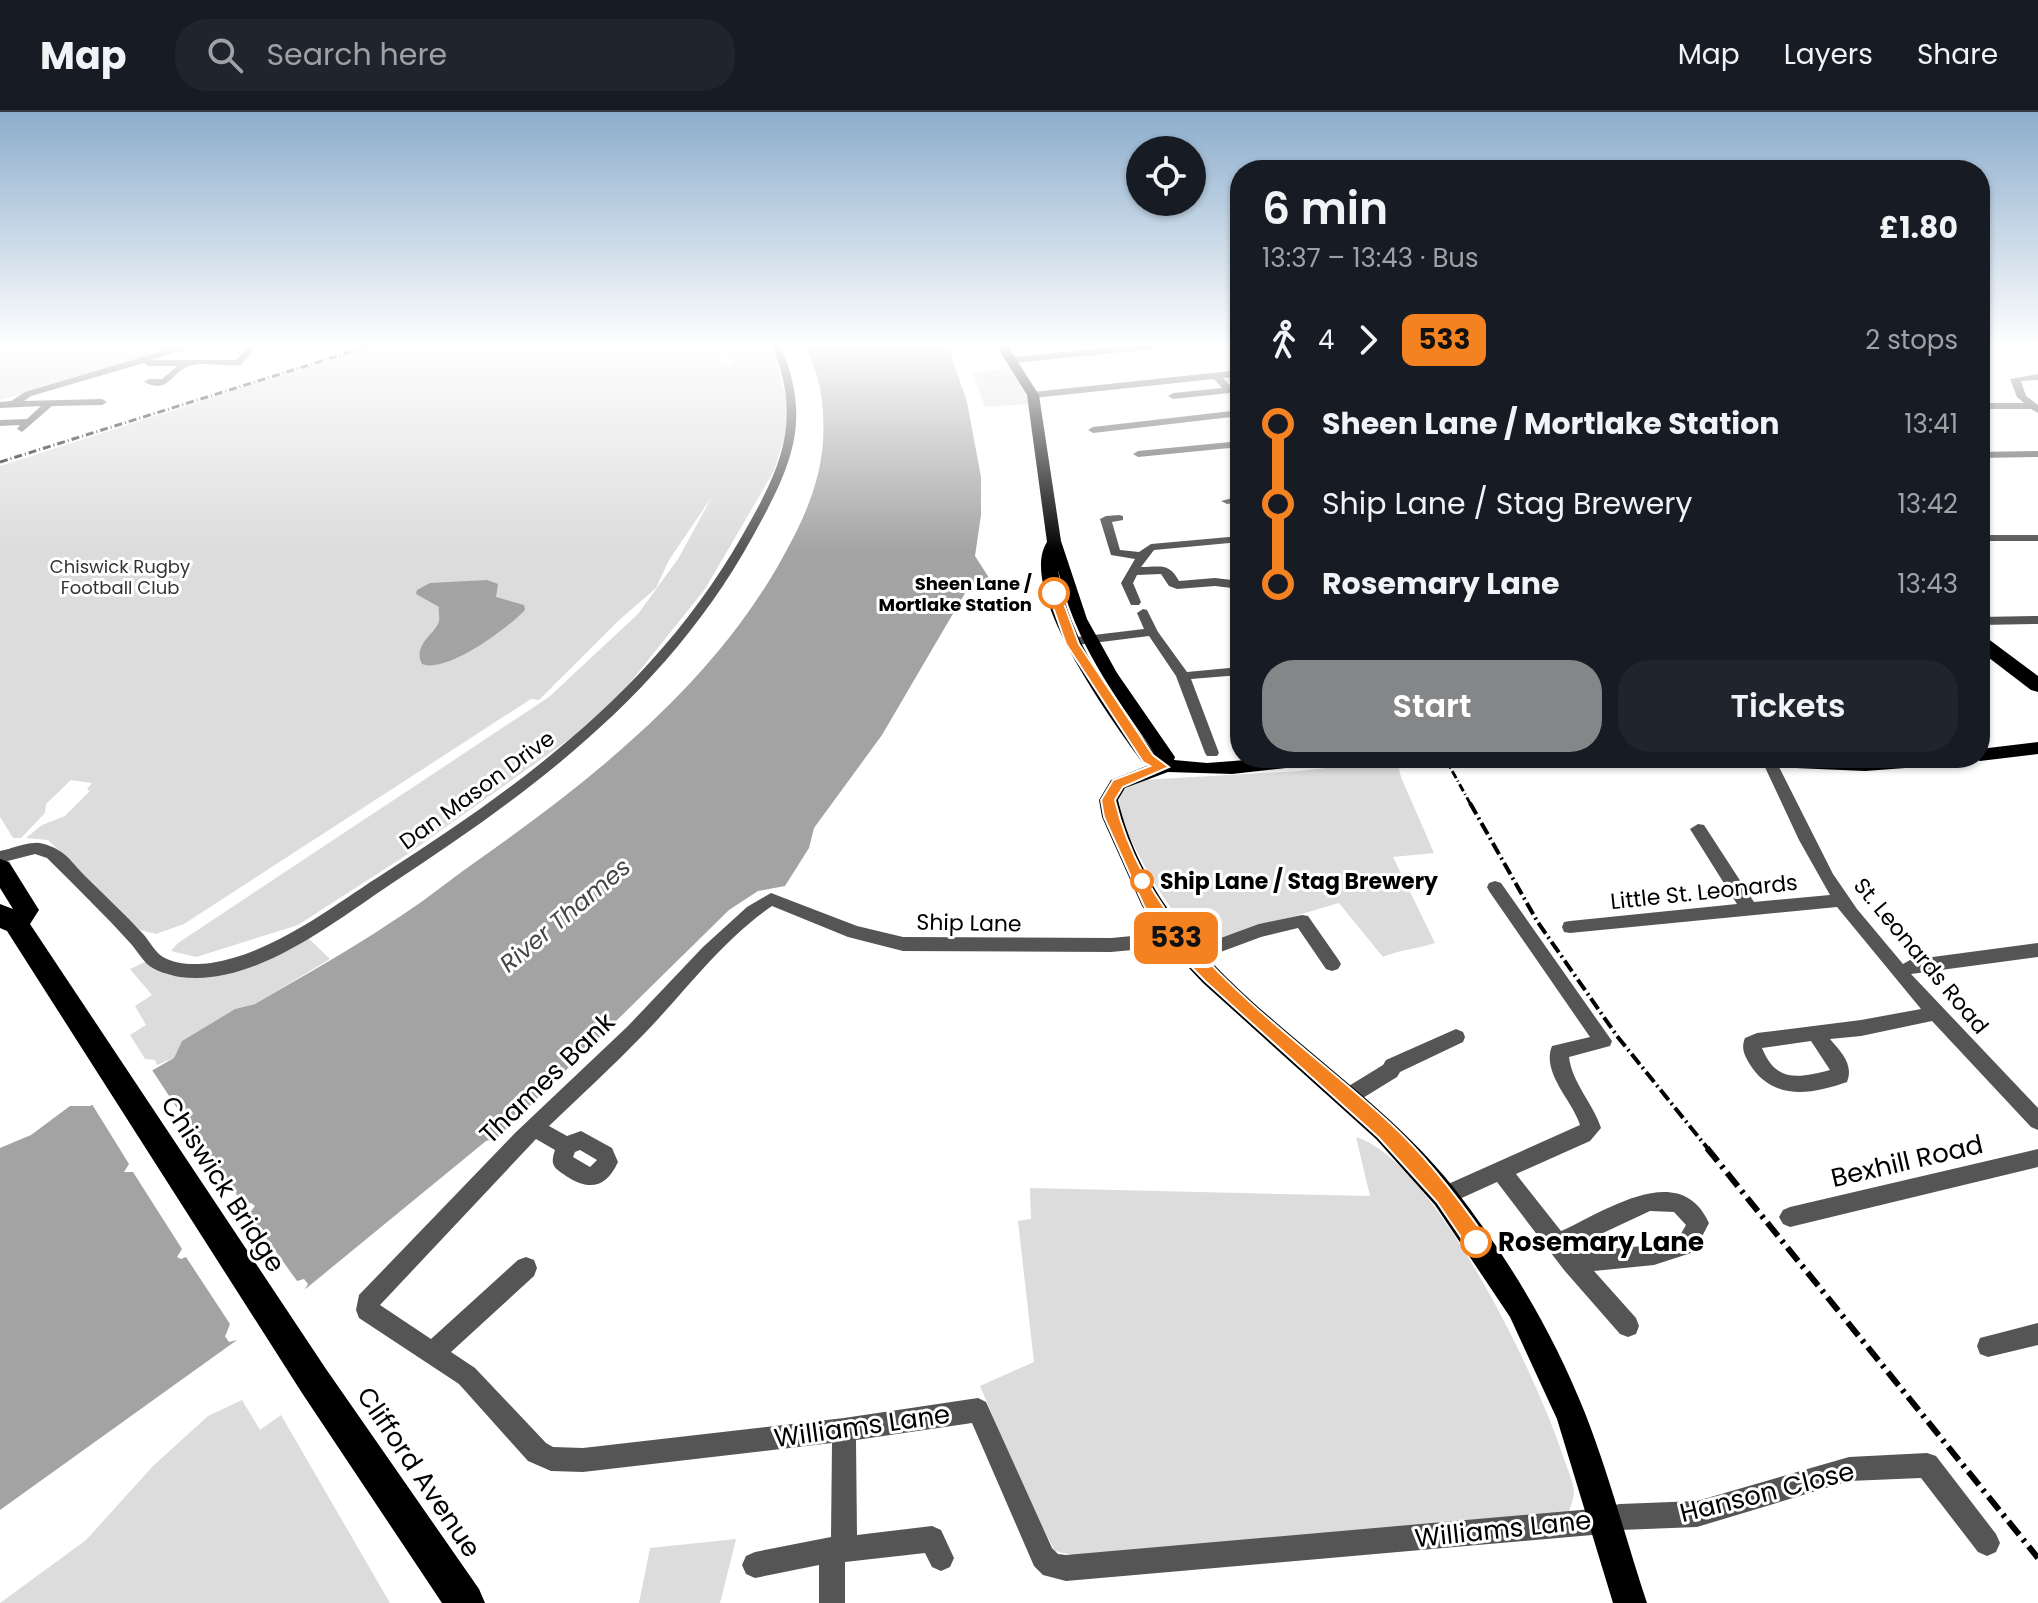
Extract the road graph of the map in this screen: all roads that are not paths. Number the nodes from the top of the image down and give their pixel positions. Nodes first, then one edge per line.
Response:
1 (40, 413) edge
2 (795, 413) edge
3 (1036, 413) edge
4 (1230, 414) edge
5 (0, 423) edge
6 (1093, 430) dead end
7 (1230, 445) edge
8 (1138, 454) dead end
9 (2038, 454) edge
10 (1990, 455) edge
11 (1119, 518) dead end
12 (1990, 538) edge
13 (2038, 538) edge
14 (1230, 540) edge
15 (1054, 541) junction
16 (1146, 552) junction
17 (1136, 571) junction
18 (1230, 584) edge
19 (2038, 620) edge
20 (1990, 621) edge
21 (1152, 632) junction
22 (1090, 638) junction
23 (1071, 642) junction
24 (1990, 650) edge
25 (1230, 672) edge
26 (1183, 676) junction
27 (2038, 686) edge
28 (2038, 748) edge
29 (1212, 753) dead end
30 (1990, 754) edge
31 (1162, 767) junction
32 (1230, 767) edge
33 (1772, 768) edge
34 (1698, 829) dead end
35 (0, 857) edge
36 (0, 868) edge
37 (1495, 887) dead end
38 (771, 899) joint
39 (1842, 900) junction
40 (1749, 909) junction
41 (8, 918) edge
42 (1570, 927) dead end
43 (1172, 934) junction
44 (2038, 950) edge
45 (1191, 956) junction
46 (1332, 964) dead end
47 (1910, 967) dead end
48 (1937, 1013) junction
49 (1816, 1034) junction
50 (1456, 1037) dead end
51 (1346, 1098) junction
52 (2038, 1121) edge
53 (535, 1128) junction
54 (566, 1146) dead end
55 (2038, 1158) edge
56 (1500, 1170) junction
57 (1444, 1196) junction
58 (1790, 1217) dead end
59 (1557, 1244) junction
60 (1572, 1263) junction
61 (526, 1268) dead end
62 (367, 1303) joint
63 (1628, 1326) dead end
64 (2038, 1334) edge
65 (1988, 1346) dead end
66 (432, 1354) junction
67 (314, 1381) joint
68 (844, 1430) junction
69 (1605, 1519) junction
70 (1987, 1543) dead end
71 (838, 1550) junction
72 (941, 1558) dead end
73 (755, 1565) dead end
74 (465, 1603) edge
75 (832, 1603) edge
76 (1630, 1603) edge

1 - 5 street
2 - 35 street, Dan Mason Drive
3 - 15 main road
4 - 6 street
7 - 8 street
9 - 10 street
11 - 16 street
12 - 13 street
14 - 16 street
15 - 22 main road
15 - 23 main road
16 - 17 street
17 - 18 street
17 - 21 street
19 - 20 street
21 - 22 street
21 - 26 street
22 - 23 street
22 - 31 main road
23 - 31 main road
24 - 27 highway
25 - 26 street
26 - 29 street
28 - 30 main road
31 - 32 main road
31 - 43 main road
33 - 39 street, St. Leonards Road
34 - 40 street
36 - 41 highway
37 - 56 street
38 - 43 street, Ship Lane
38 - 53 street, Thames Bank
39 - 40 street, Little St. Leonards
39 - 48 street, St. Leonards Road
40 - 42 street, Little St. Leonards
41 - 67 highway, Chiswick Bridge
43 - 45 main road
44 - 47 street
45 - 46 street
45 - 51 main road
48 - 49 street
48 - 52 street, St. Leonards Road
49 - 49 street
50 - 51 street
51 - 57 main road
53 - 54 street
53 - 62 street, Thames Bank
55 - 58 street, Bexhill Road
56 - 57 street
56 - 59 street
57 - 69 main road
59 - 60 street
59 - 60 street
60 - 63 street
61 - 66 street
62 - 66 street, Williams Lane
64 - 65 street
66 - 68 street, Williams Lane
67 - 74 highway, Clifford Avenue
68 - 69 street, Williams Lane
68 - 71 street
69 - 70 street, Hanson Close
69 - 76 main road
71 - 72 street
71 - 73 street
71 - 75 street

